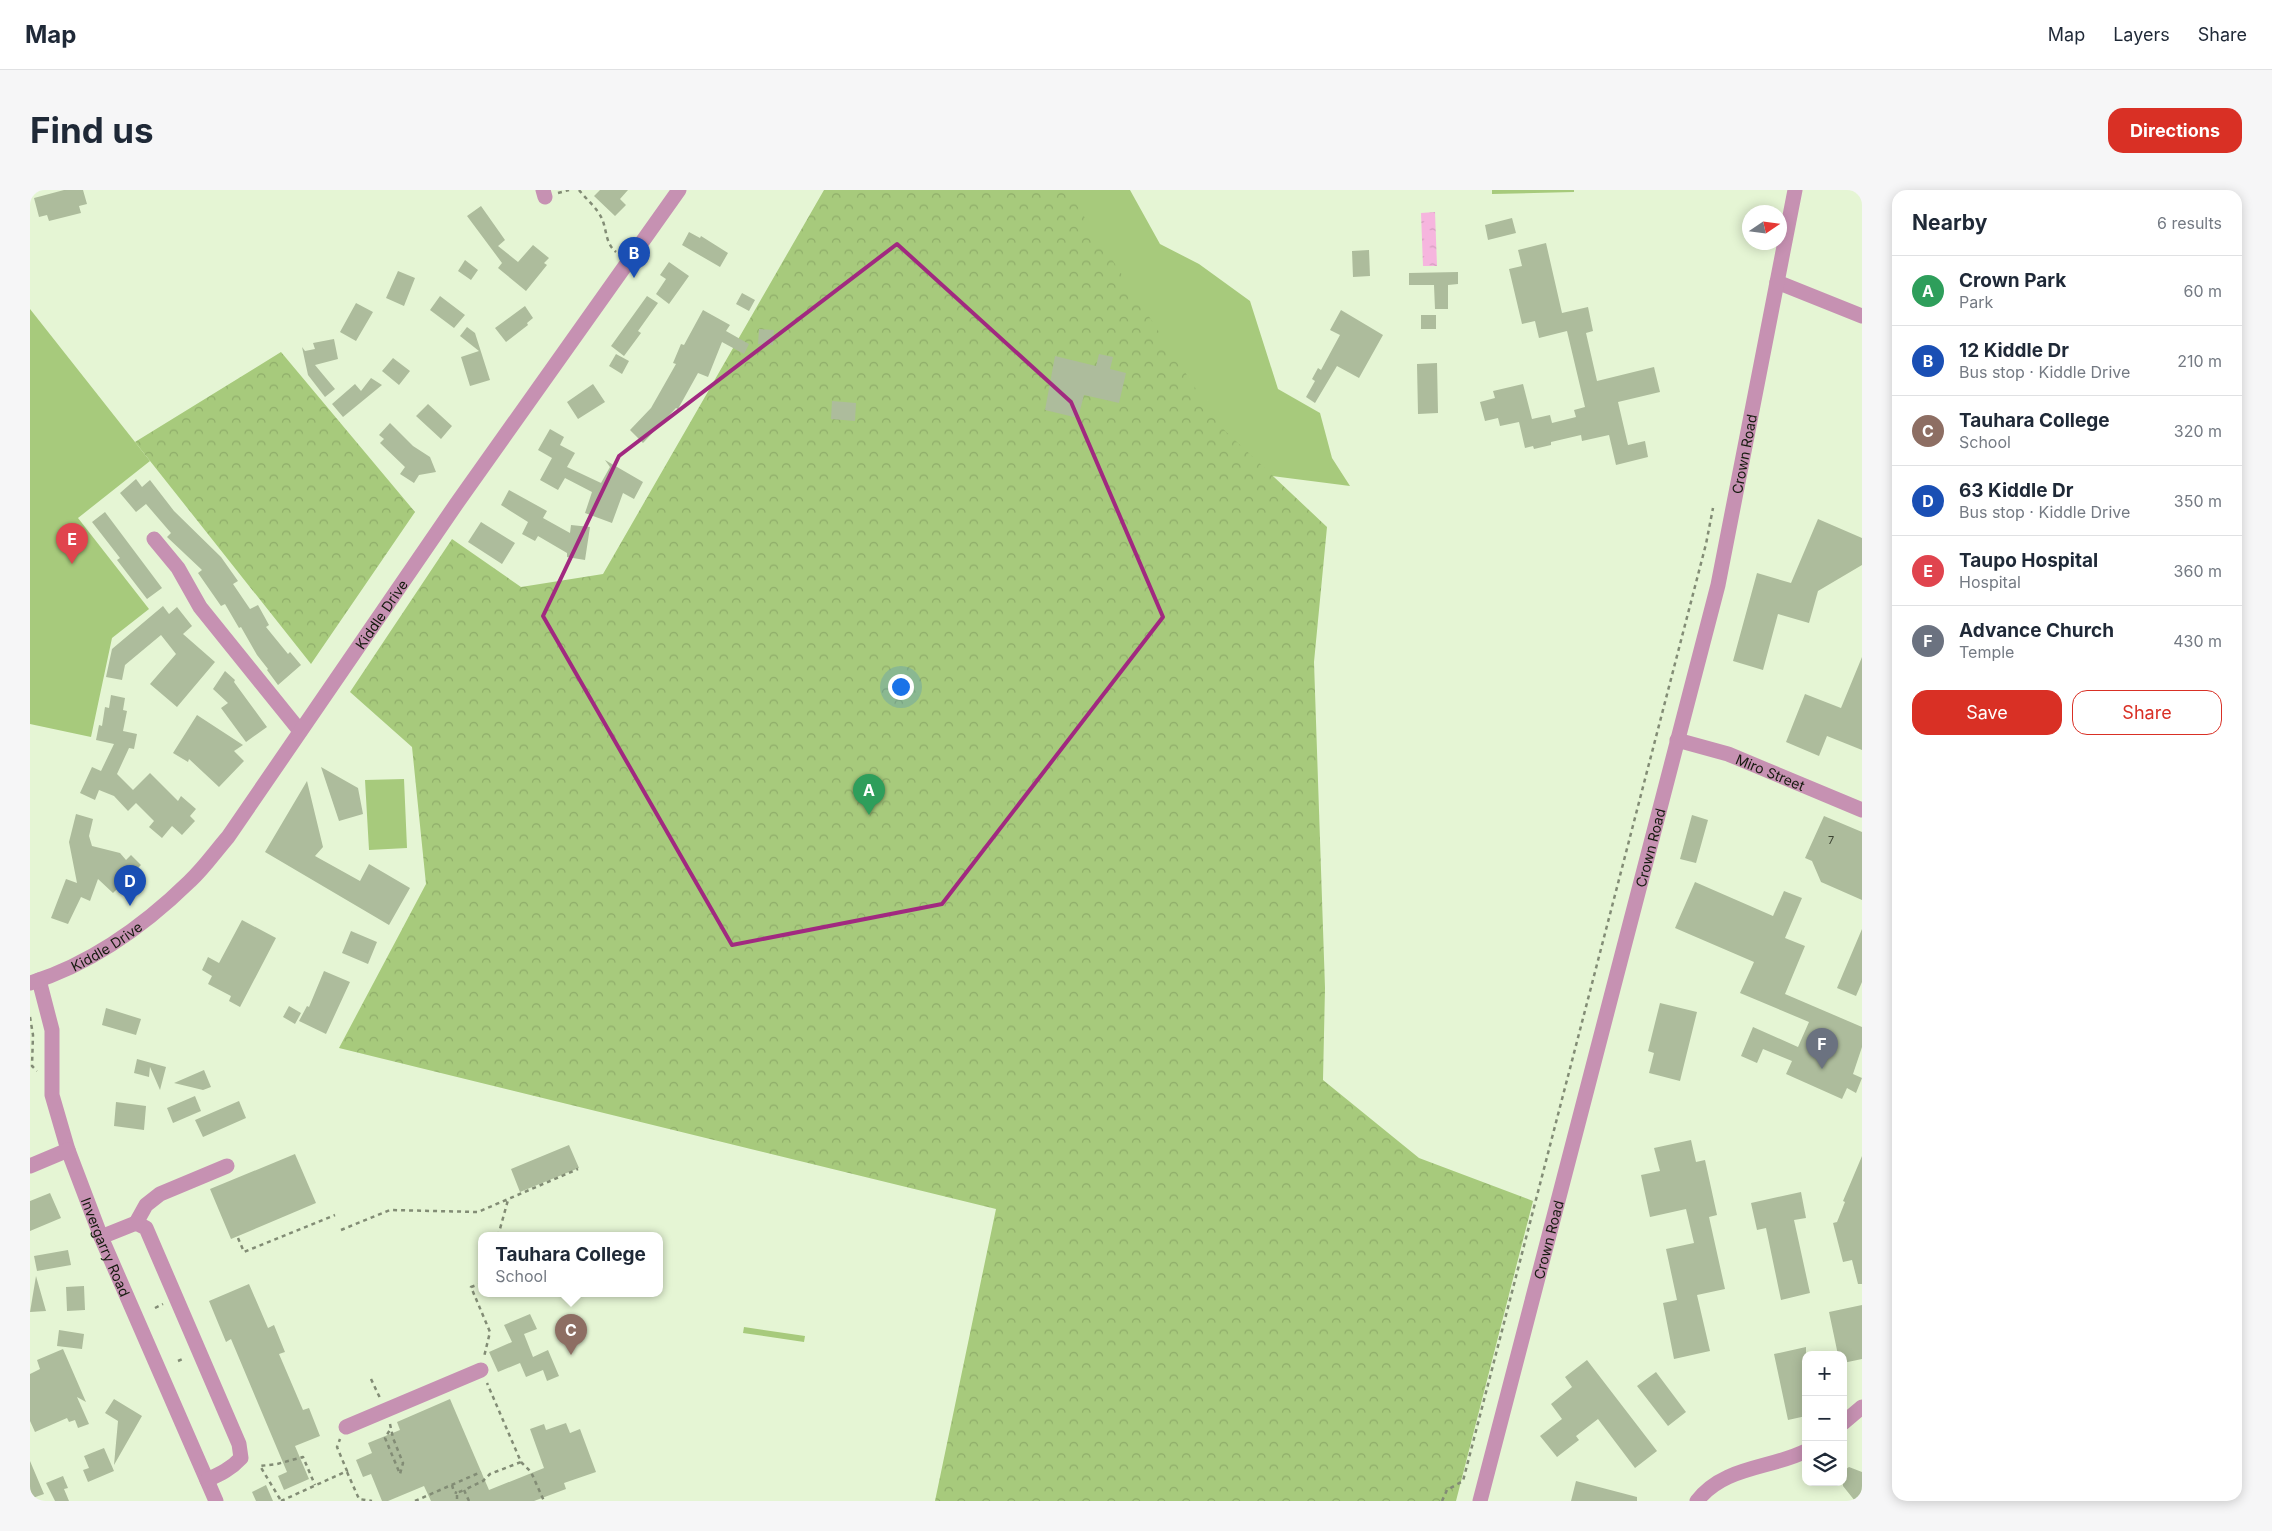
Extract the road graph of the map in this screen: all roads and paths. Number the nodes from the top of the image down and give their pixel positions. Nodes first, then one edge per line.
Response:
1 (580, 190) edge
2 (679, 190) edge
3 (1795, 190) edge
4 (627, 260) junction
5 (1777, 282) junction
6 (1862, 316) edge
7 (1713, 508) dead end
8 (154, 539) dead end
9 (300, 730) junction
10 (1678, 740) junction
11 (1862, 810) edge
12 (35, 981) edge
13 (30, 1017) edge
14 (39, 1072) dead end
15 (68, 1150) junction
16 (30, 1166) edge
17 (227, 1166) dead end
18 (578, 1169) dead end
19 (508, 1200) junction
20 (335, 1214) dead end
21 (136, 1223) junction
22 (341, 1230) dead end
23 (499, 1232) edge
24 (101, 1237) junction
25 (238, 1238) dead end
26 (478, 1284) edge
27 (481, 1370) junction
28 (371, 1379) dead end
29 (384, 1406) dead end
30 (1862, 1407) edge
31 (1847, 1419) edge
32 (390, 1421) dead end
33 (346, 1427) joint
34 (391, 1428) junction
35 (1802, 1452) edge
36 (521, 1462) junction
37 (347, 1471) junction
38 (481, 1472) dead end
39 (207, 1480) junction
40 (315, 1485) junction
41 (452, 1485) junction
42 (464, 1490) junction
43 (457, 1493) junction
44 (457, 1499) dead end
45 (280, 1500) edge
46 (359, 1500) edge
47 (216, 1501) edge
48 (372, 1501) edge
49 (415, 1501) edge
50 (469, 1501) edge
51 (544, 1501) edge
52 (1442, 1501) edge
53 (1480, 1501) edge
54 (1698, 1501) edge

1 - 4 path
2 - 4 street, Kiddle Drive
3 - 5 street, Crown Road
4 - 9 street, Kiddle Drive
5 - 6 street
5 - 10 street, Crown Road
7 - 52 path
8 - 9 street
9 - 12 street, Kiddle Drive
10 - 11 street, Miro Street
10 - 53 street, Crown Road
12 - 15 street, Invergarry Road
13 - 14 path
15 - 16 street
15 - 24 street, Invergarry Road
17 - 21 street
18 - 19 path
19 - 22 path
19 - 23 path
20 - 25 path
21 - 24 street
21 - 39 street
24 - 39 street, Invergarry Road
26 - 27 path
27 - 33 street
27 - 36 path
28 - 29 path
30 - 31 street
32 - 34 path
33 - 37 path
34 - 34 path
35 - 54 street
36 - 42 path
36 - 51 path
37 - 40 path
37 - 46 path
38 - 41 path
39 - 47 street, Invergarry Road
40 - 45 path
40 - 45 path
41 - 43 path
41 - 49 path
42 - 43 path
42 - 50 path
43 - 44 path
46 - 48 path

